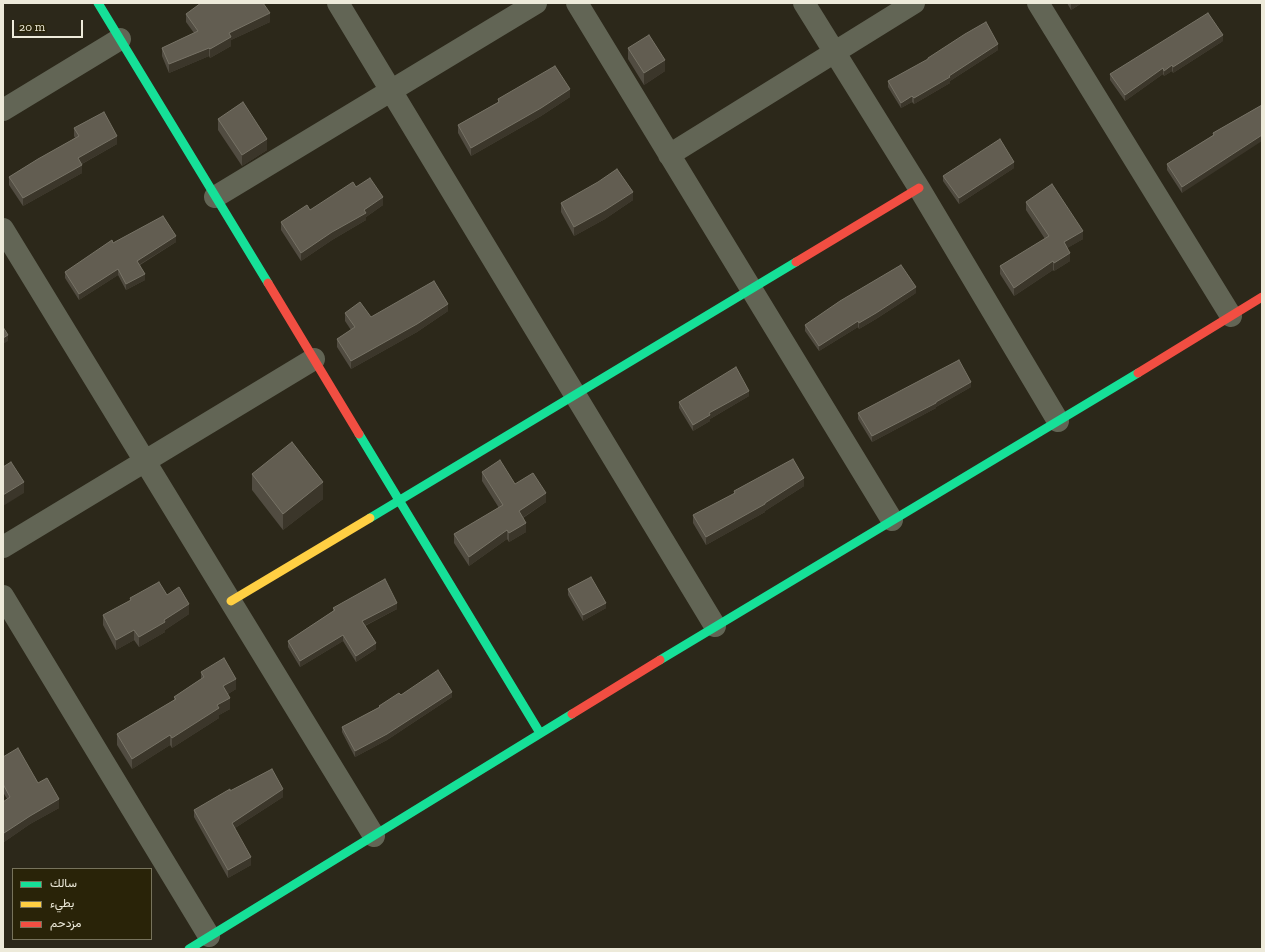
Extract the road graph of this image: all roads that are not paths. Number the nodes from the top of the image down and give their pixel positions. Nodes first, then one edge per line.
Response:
1 (98, 3) edge
2 (338, 3) edge
3 (536, 3) edge
4 (577, 3) edge
5 (804, 3) edge
6 (914, 3) edge
7 (1038, 3) edge
8 (120, 39) junction
9 (834, 53) junction
10 (391, 91) junction
11 (3, 110) edge
12 (669, 155) junction
13 (919, 188) junction
14 (216, 197) junction
15 (3, 229) edge
16 (751, 289) junction
17 (1262, 297) edge
18 (1231, 316) junction
19 (314, 359) junction
20 (574, 395) junction
21 (1058, 421) junction
22 (144, 462) junction
23 (399, 500) junction
24 (892, 520) junction
25 (3, 547) edge
26 (3, 596) edge
27 (231, 601) junction
28 (715, 626) junction
29 (540, 733) junction
30 (374, 836) junction
31 (209, 936) junction
32 (189, 949) edge

1 - 8 street
2 - 10 street
3 - 10 street
4 - 12 street
5 - 9 street
6 - 9 street
7 - 18 street
8 - 11 street
8 - 14 street
9 - 12 street
9 - 13 street
10 - 14 street
10 - 20 street
12 - 16 street
13 - 16 street
13 - 21 street
14 - 19 street
15 - 22 street
16 - 20 street
16 - 24 street
17 - 18 street
18 - 21 street
19 - 22 street
19 - 23 street
20 - 23 street
20 - 28 street
21 - 24 street
22 - 25 street
22 - 27 street
23 - 27 street
23 - 29 street
24 - 28 street
26 - 31 street
27 - 30 street
28 - 29 street
29 - 30 street
30 - 31 street
31 - 32 street

